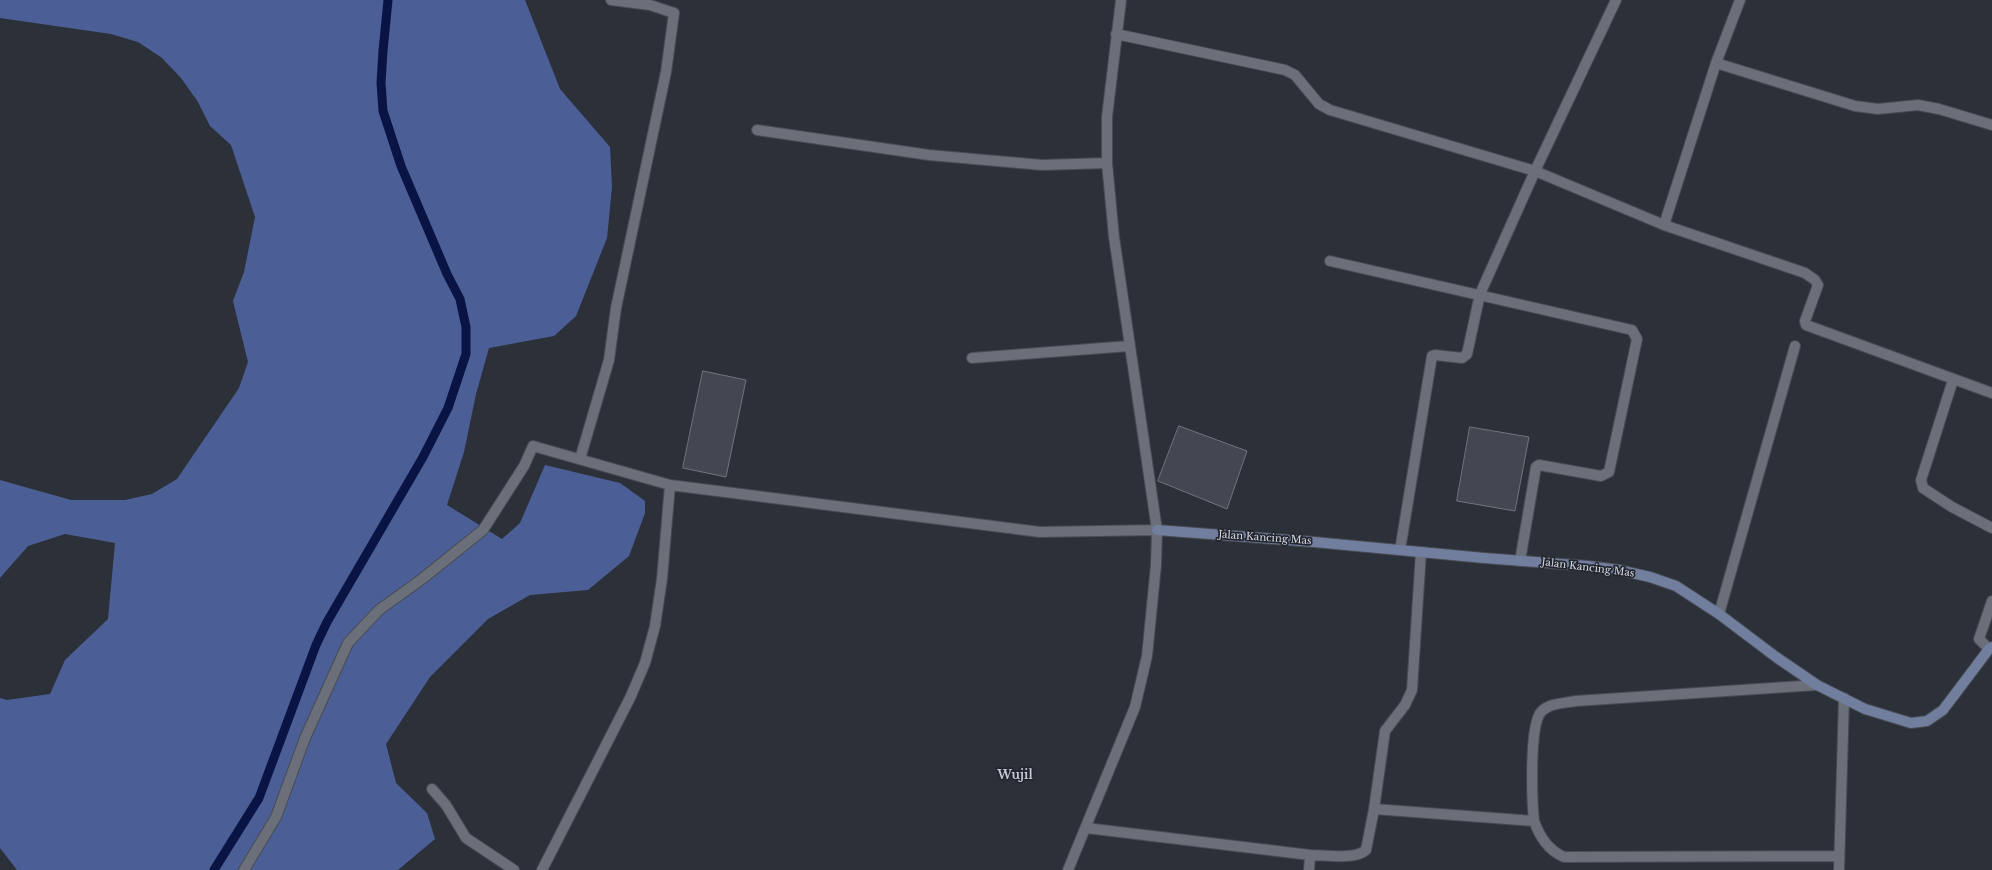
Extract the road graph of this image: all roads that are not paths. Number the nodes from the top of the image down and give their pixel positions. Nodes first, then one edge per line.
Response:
1 (611, 0) edge
2 (1121, 0) edge
3 (1616, 0) edge
4 (1740, 0) edge
5 (1116, 34) junction
6 (1716, 63) junction
7 (1992, 125) edge
8 (757, 130) dead end
9 (1107, 163) junction
10 (1535, 171) junction
11 (1664, 225) junction
12 (1330, 261) dead end
13 (1480, 294) junction
14 (1129, 346) junction
15 (1795, 346) dead end
16 (972, 358) dead end
17 (1953, 380) junction
18 (1992, 393) edge
19 (580, 459) junction
20 (670, 485) junction
21 (1992, 528) edge
22 (1157, 530) junction
23 (1400, 550) junction
24 (1421, 552) junction
25 (1520, 561) junction
26 (1992, 601) edge
27 (1719, 614) junction
28 (1990, 648) edge
29 (1817, 685) junction
30 (1844, 698) junction
31 (432, 790) dead end
32 (1374, 809) junction
33 (1534, 821) junction
34 (1086, 828) junction
35 (1310, 855) junction
36 (1839, 856) junction
37 (244, 870) edge
38 (514, 870) edge
39 (542, 870) edge
40 (1068, 870) edge
41 (1309, 870) edge
42 (1839, 870) edge

1 - 19 street
2 - 5 street
3 - 10 street
4 - 6 street
5 - 9 street
5 - 10 street
6 - 7 street
6 - 11 street
8 - 9 street
9 - 14 street
10 - 11 street
10 - 13 street
11 - 17 street
12 - 13 street
13 - 23 street
13 - 25 street
14 - 16 street
14 - 22 street
15 - 27 street
17 - 18 street
17 - 21 street
19 - 20 street
19 - 37 street
20 - 22 street
20 - 39 street
22 - 23 street, Jalan Kancing Mas
22 - 34 street
23 - 24 street, Jalan Kancing Mas
24 - 25 street, Jalan Kancing Mas
24 - 32 street
25 - 27 street, Jalan Kancing Mas
26 - 28 street
27 - 29 street, Jalan Kancing Mas
28 - 30 street, Jalan Kancing Mas
29 - 30 street, Jalan Kancing Mas
29 - 33 street
30 - 36 street
31 - 38 street
32 - 33 street
32 - 35 street
33 - 36 street
34 - 35 street
34 - 40 street
35 - 41 street
36 - 42 street

